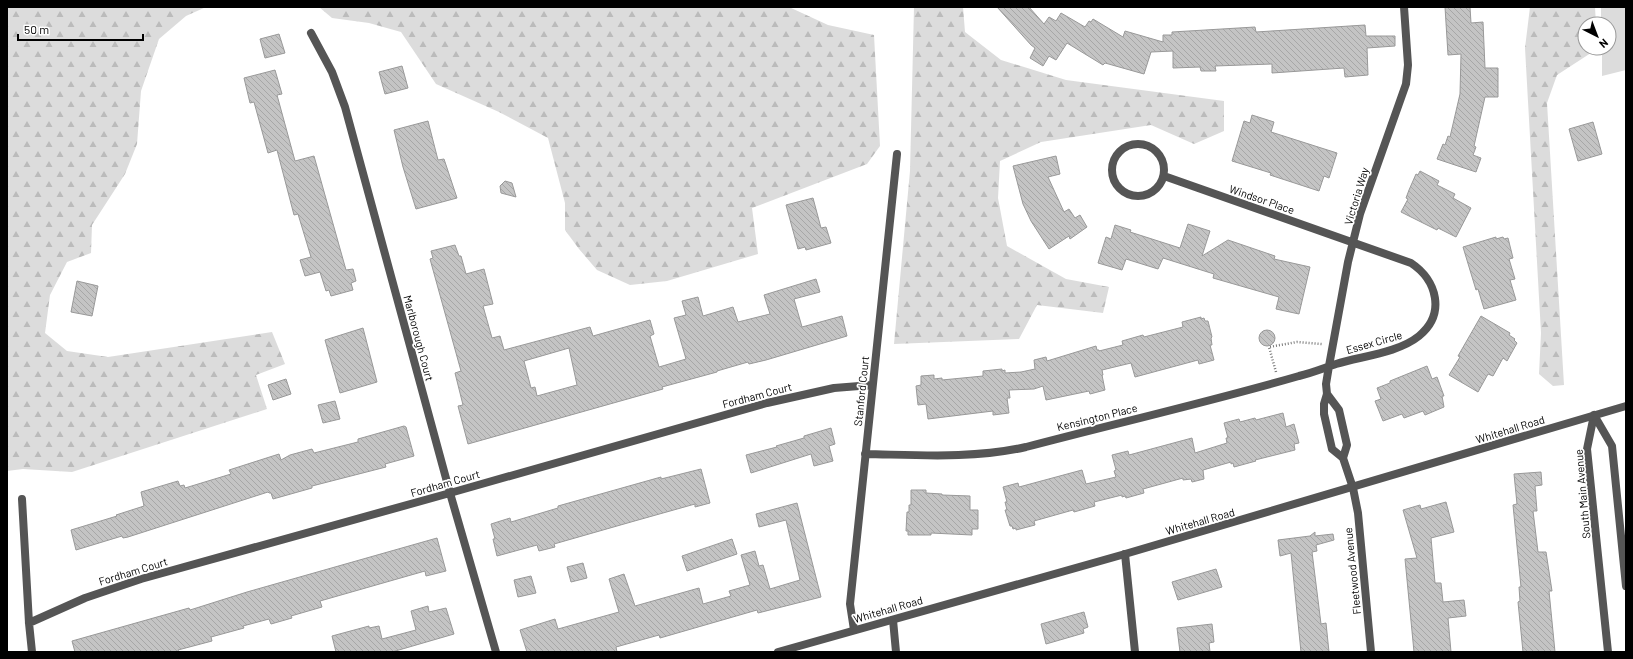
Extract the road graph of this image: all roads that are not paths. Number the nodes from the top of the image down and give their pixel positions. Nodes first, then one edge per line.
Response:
1 (1404, 7) edge
2 (311, 34) dead end
3 (897, 154) dead end
4 (1164, 176) junction
5 (1354, 242) junction
6 (1329, 366) junction
7 (872, 385) junction
8 (1327, 394) junction
9 (1626, 406) edge
10 (1594, 415) junction
11 (865, 454) junction
12 (1343, 458) junction
13 (1353, 488) junction
14 (450, 493) junction
15 (22, 499) dead end
16 (1125, 554) junction
17 (1626, 586) edge
18 (893, 620) junction
19 (29, 623) junction
20 (854, 630) junction
21 (32, 652) edge
22 (496, 652) edge
23 (778, 652) edge
24 (896, 652) edge
25 (1135, 652) edge
26 (1371, 652) edge
27 (1608, 652) edge

1 - 5 street, Victoria Way
2 - 14 street, Marlborough Court
3 - 7 street, Stanford Court
4 - 4 street
4 - 5 street, Windsor Place
5 - 6 street, Victoria Way
5 - 6 street, Essex Circle
6 - 8 street, Victoria Way
6 - 11 street, Kensington Place
7 - 11 street, Stanford Court
7 - 14 street, Fordham Court
8 - 12 street, Victoria Way
8 - 12 street, Victoria Way
9 - 10 street, Whitehall Road
10 - 13 street, Whitehall Road
10 - 17 street
10 - 27 street, South Main Avenue
11 - 20 street, Stanford Court
12 - 13 street, Victoria Way
13 - 16 street, Whitehall Road
13 - 26 street, Fleetwood Avenue
14 - 19 street, Fordham Court
14 - 22 street, Marlborough Court
15 - 19 street
16 - 18 street, Whitehall Road
16 - 25 street
18 - 20 street, Whitehall Road
18 - 24 street
19 - 21 street
20 - 23 street, Whitehall Road

